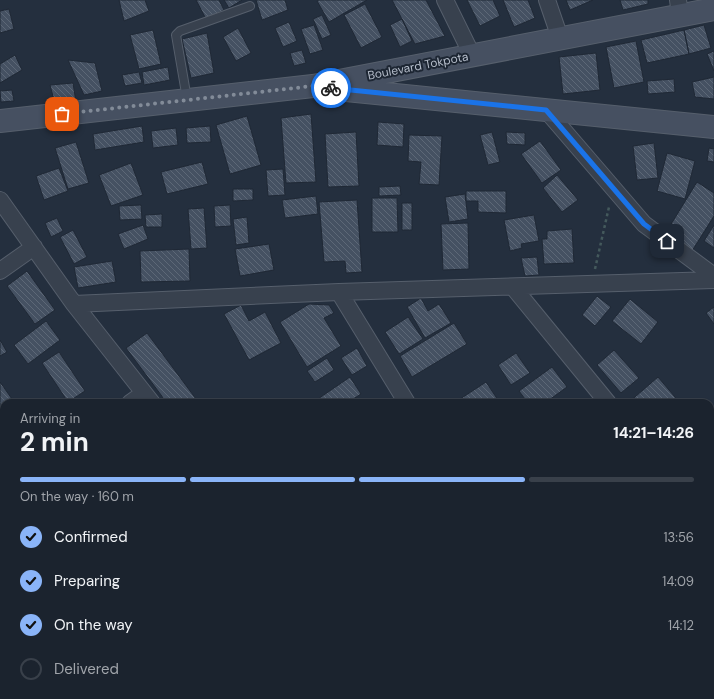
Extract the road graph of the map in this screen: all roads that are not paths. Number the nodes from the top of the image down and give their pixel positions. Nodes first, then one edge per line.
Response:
1 (445, 0) edge
2 (547, 0) edge
3 (250, 6) dead end
4 (679, 7) edge
5 (714, 9) edge
6 (560, 38) junction
7 (472, 55) junction
8 (313, 86) junction
9 (188, 100) junction
10 (546, 110) junction
11 (0, 121) edge
12 (714, 127) edge
13 (0, 200) edge
14 (34, 247) junction
15 (0, 271) edge
16 (714, 276) edge
17 (714, 280) edge
18 (513, 287) junction
19 (339, 292) junction
20 (74, 304) junction
21 (148, 398) edge
22 (405, 399) edge
23 (605, 399) edge

1 - 7 street
2 - 6 street
3 - 9 lane
4 - 5 street, Boulevard Tokpota
4 - 6 street, Boulevard Tokpota
6 - 7 street, Boulevard Tokpota
7 - 8 street, Boulevard Tokpota
8 - 9 street, Boulevard Tokpota
8 - 10 street
9 - 11 street, Boulevard Tokpota
10 - 12 street
10 - 16 street
13 - 14 street
14 - 15 street
14 - 20 street
17 - 18 street
18 - 19 street
18 - 23 street
19 - 20 street
19 - 22 street
20 - 21 street

